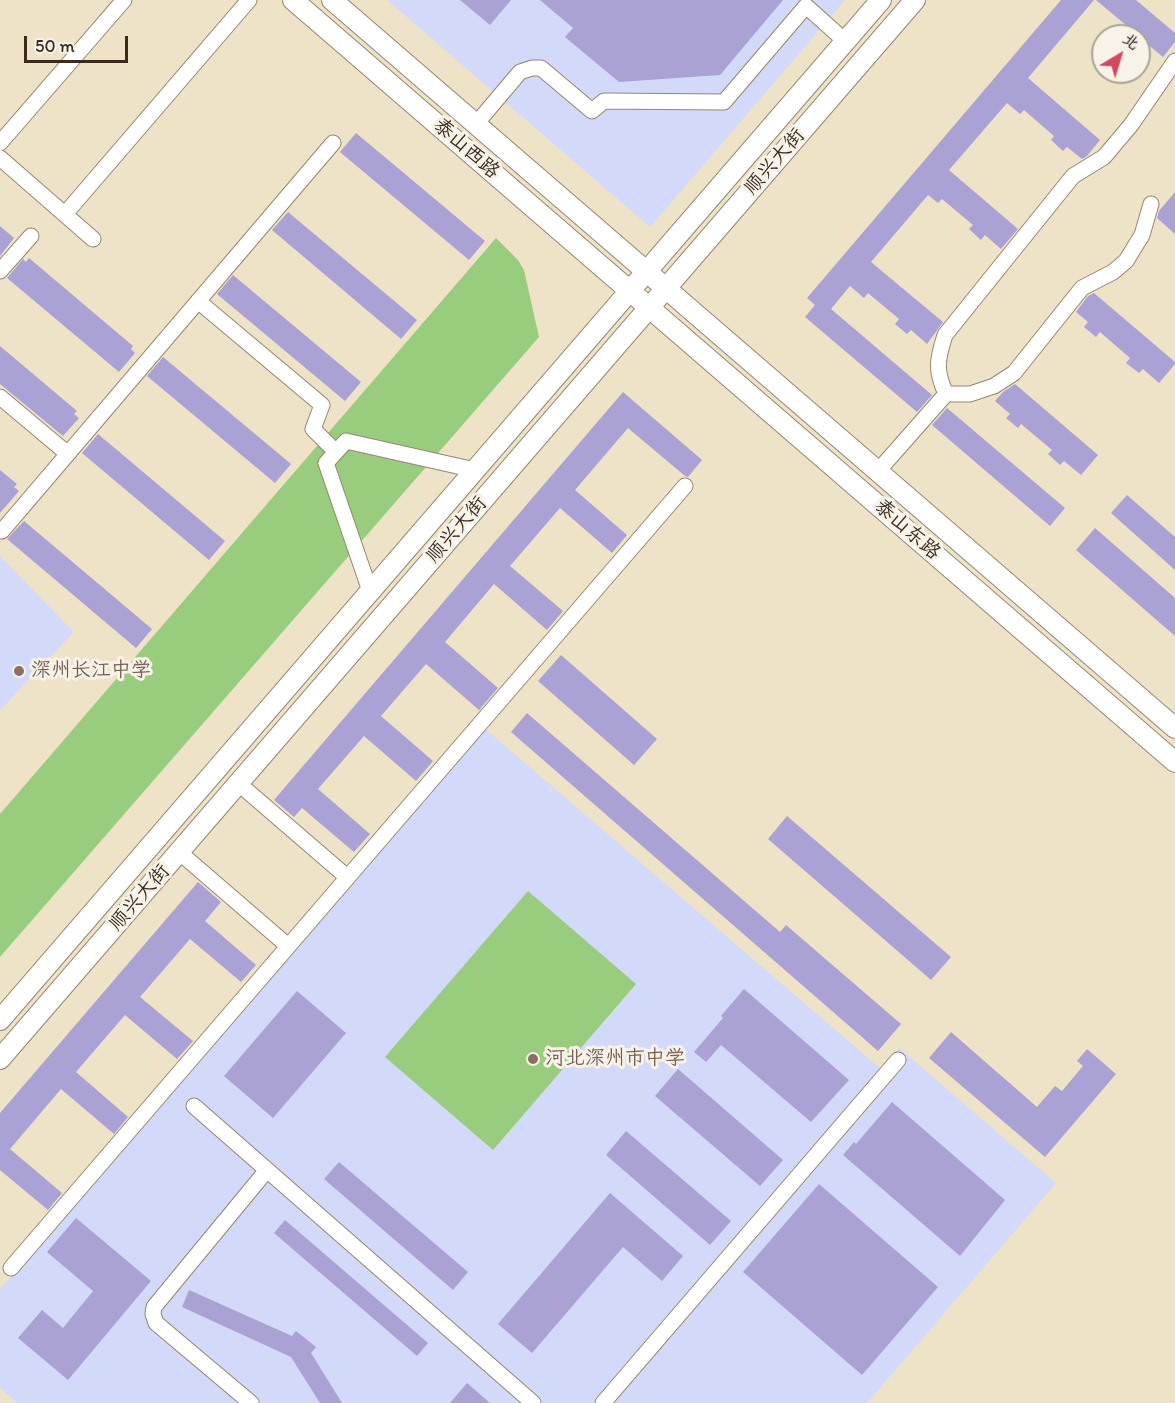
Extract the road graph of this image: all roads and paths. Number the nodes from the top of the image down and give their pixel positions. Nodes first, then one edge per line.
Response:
1 (124, 0) edge
2 (249, 0) edge
3 (293, 0) edge
4 (332, 0) edge
5 (881, 0) edge
6 (915, 0) edge
7 (845, 41) junction
8 (1175, 61) edge
9 (476, 124) junction
10 (0, 143) edge
11 (333, 143) dead end
12 (0, 158) edge
13 (1151, 204) dead end
14 (65, 214) junction
15 (32, 236) dead end
16 (93, 239) dead end
17 (0, 271) edge
18 (657, 280) junction
19 (640, 299) junction
20 (198, 301) junction
21 (946, 394) junction
22 (0, 398) edge
23 (336, 452) junction
24 (68, 454) junction
25 (475, 470) junction
26 (878, 471) junction
27 (685, 486) dead end
28 (2, 531) dead end
29 (370, 591) junction
30 (1175, 728) edge
31 (1175, 762) edge
32 (238, 783) junction
33 (179, 852) junction
34 (347, 878) junction
35 (288, 946) junction
36 (0, 1020) edge
37 (0, 1059) edge
38 (898, 1060) dead end
39 (194, 1106) dead end
40 (267, 1170) junction
41 (10, 1268) dead end
42 (249, 1402) edge
43 (533, 1403) edge
44 (603, 1403) edge

1 - 10 street
2 - 14 street
3 - 19 main road, 泰山西路
4 - 9 main road, 泰山西路
5 - 7 main road, 顺兴大街
6 - 18 main road, 顺兴大街
7 - 9 street
7 - 18 main road, 顺兴大街
8 - 21 street
9 - 18 main road, 泰山西路
11 - 20 street
12 - 14 street
13 - 21 street
14 - 16 street
15 - 17 street
18 - 19 main road, 顺兴大街
18 - 26 main road, 泰山东路
19 - 25 main road, 顺兴大街
19 - 31 main road, 泰山东路
19 - 32 main road, 顺兴大街
20 - 23 street
20 - 24 street
21 - 26 street
22 - 24 street
23 - 25 street
23 - 29 street
24 - 28 street
25 - 29 main road, 顺兴大街
26 - 30 main road, 泰山东路
27 - 34 street
29 - 36 main road, 顺兴大街
32 - 33 main road, 顺兴大街
32 - 34 street
33 - 35 street
33 - 37 main road, 顺兴大街
34 - 35 street
35 - 41 street
38 - 44 street
39 - 40 street
40 - 42 street
40 - 43 street

